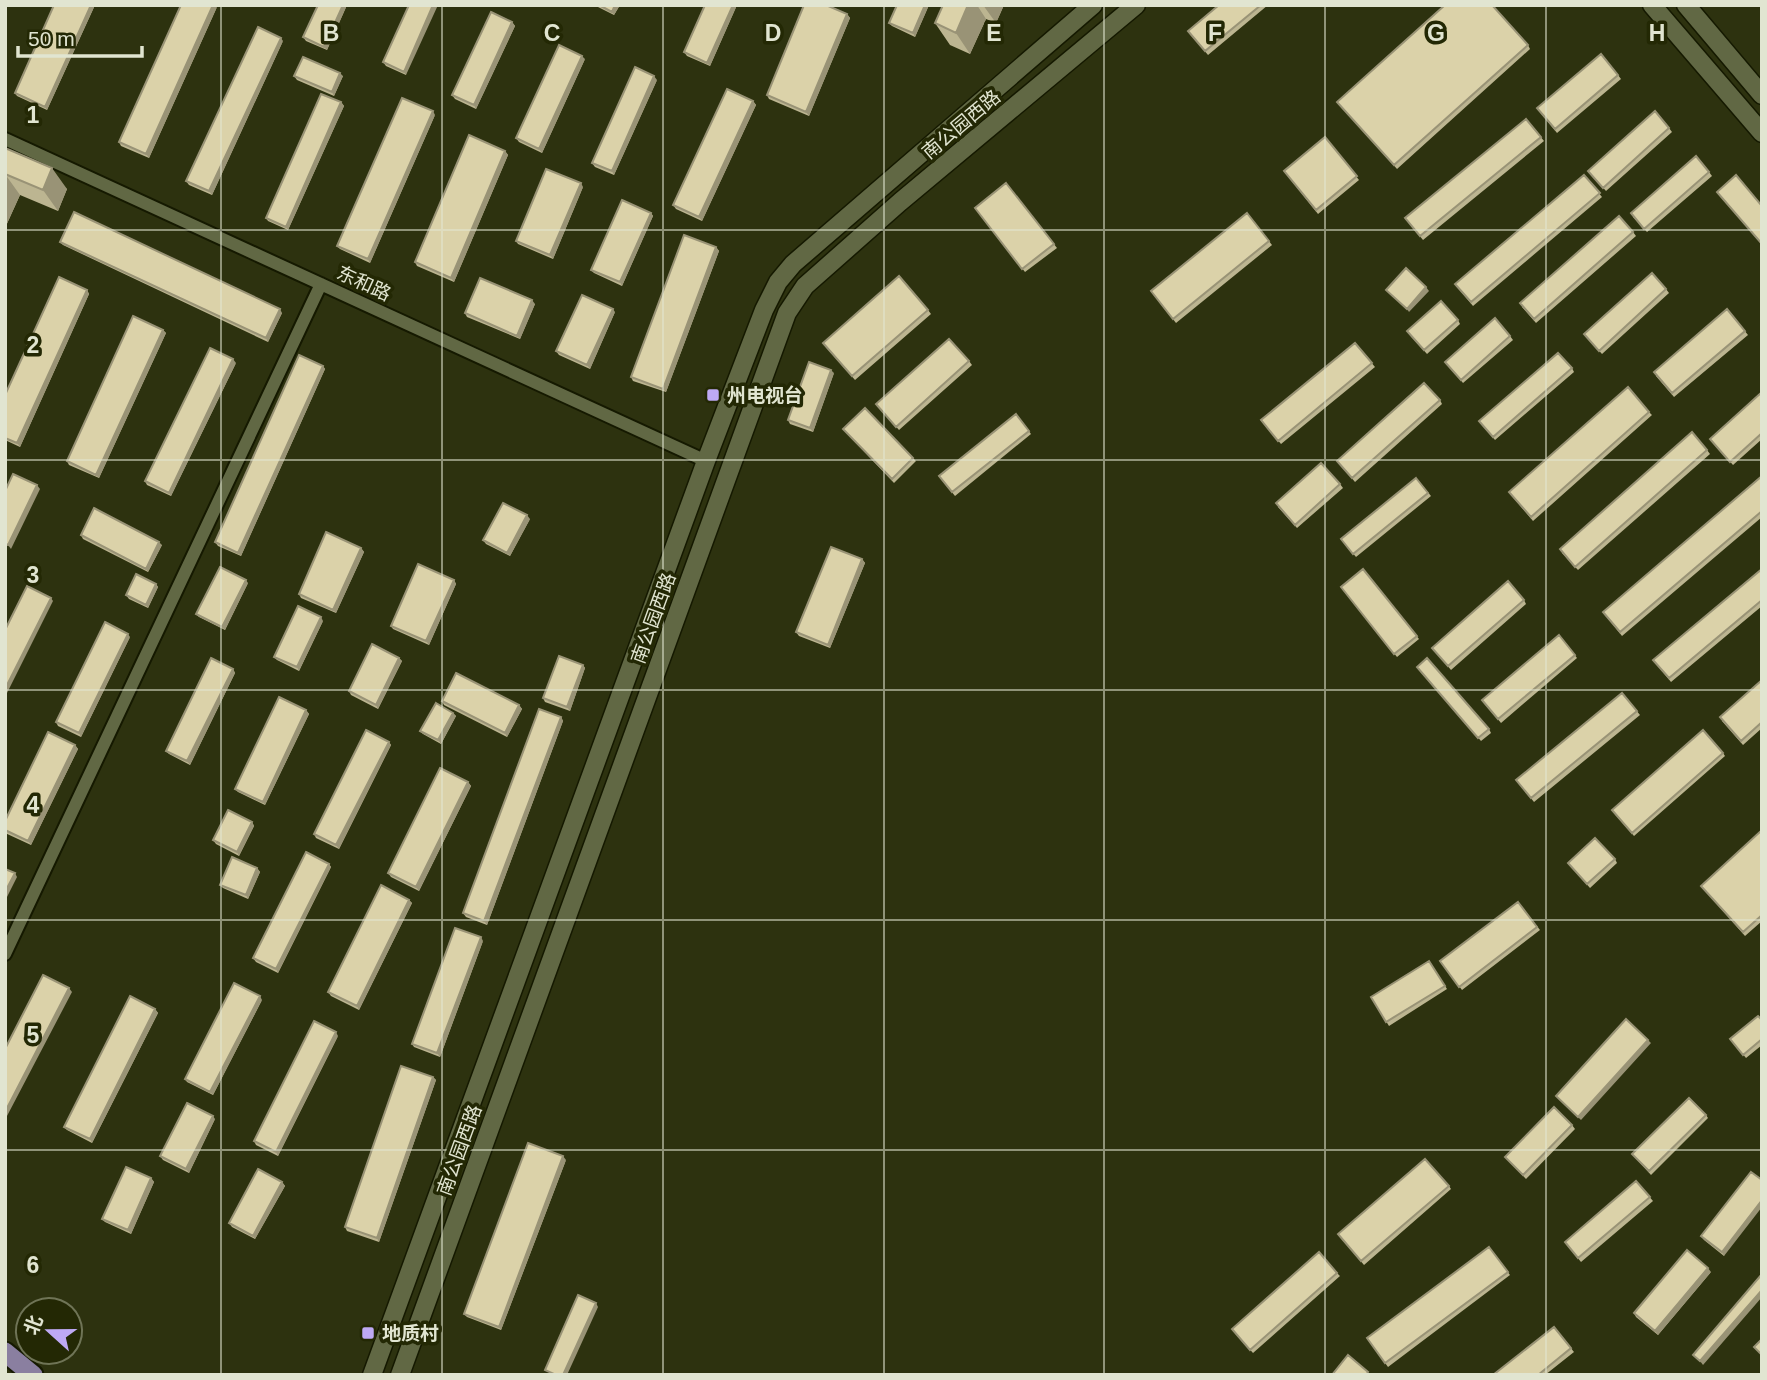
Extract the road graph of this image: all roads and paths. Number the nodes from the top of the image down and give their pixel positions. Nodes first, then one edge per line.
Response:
1 (1093, 5) edge
2 (1136, 5) edge
3 (1652, 5) edge
4 (1686, 5) edge
5 (1762, 95) edge
6 (1762, 133) edge
7 (5, 139) edge
8 (321, 284) junction
9 (706, 461) junction
10 (5, 954) edge
11 (5, 1352) edge
12 (33, 1375) edge
13 (372, 1375) edge
14 (400, 1375) edge

1 - 9 main road, 南公园西路
2 - 14 main road, 南公园西路
3 - 6 main road
4 - 5 main road
7 - 8 street, 东和路
8 - 9 street, 东和路
8 - 10 street
9 - 13 main road, 南公园西路
11 - 12 main road

